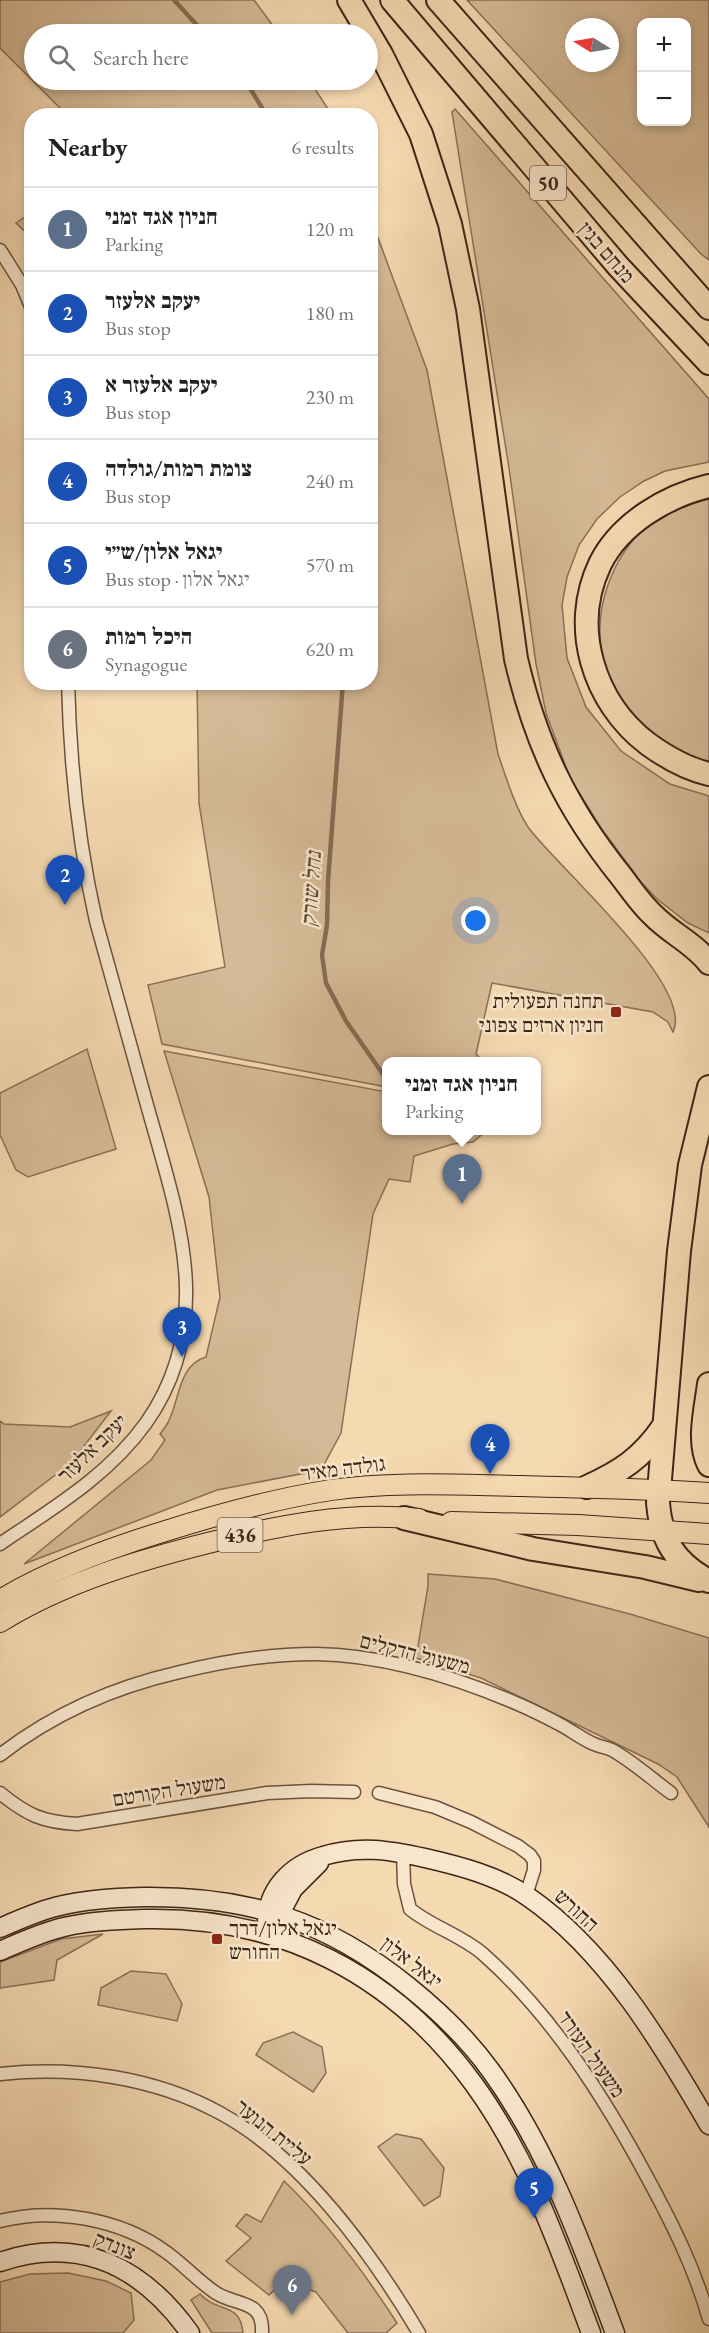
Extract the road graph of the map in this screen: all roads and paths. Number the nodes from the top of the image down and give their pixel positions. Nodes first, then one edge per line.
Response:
1 (349, 0) edge
2 (392, 0) edge
3 (438, 0) edge
4 (363, 24) edge
5 (378, 49) edge
6 (0, 250) edge
7 (24, 290) edge
8 (707, 305) edge
9 (709, 363) edge
10 (709, 486) edge
11 (68, 690) edge
12 (709, 774) edge
13 (709, 963) edge
14 (709, 1087) edge
15 (709, 1384) edge
16 (663, 1427) junction
17 (709, 1465) edge
18 (586, 1487) junction
19 (658, 1488) junction
20 (709, 1493) edge
21 (404, 1518) junction
22 (661, 1530) junction
23 (709, 1534) edge
24 (0, 1544) edge
25 (709, 1582) edge
26 (0, 1600) edge
27 (0, 1622) edge
28 (0, 1755) edge
29 (354, 1792) dead end
30 (0, 1793) edge
31 (379, 1793) dead end
32 (671, 1793) dead end
33 (403, 1853) junction
34 (526, 1895) junction
35 (274, 1913) junction
36 (0, 1928) edge
37 (268, 1934) junction
38 (0, 1951) edge
39 (0, 2074) edge
40 (709, 2125) edge
41 (0, 2221) edge
42 (0, 2262) edge
43 (709, 2319) edge
44 (190, 2333) edge
45 (262, 2333) edge
46 (419, 2333) edge
47 (591, 2333) edge
48 (615, 2333) edge

1 - 4 highway
2 - 9 highway, מנחם בגין / 50
3 - 8 highway, מנחם בגין / 50
5 - 13 highway
6 - 7 street
10 - 12 highway
11 - 24 street, יעקב אלעזר
14 - 16 highway
15 - 17 highway
16 - 18 highway
16 - 19 highway
18 - 19 main road, גולדה מאיר / 436
18 - 26 main road, גולדה מאיר / 436
19 - 20 main road, גולדה מאיר / 436
19 - 22 highway
21 - 22 main road, 436
21 - 25 highway
21 - 27 main road, 436
22 - 23 main road, 436
22 - 25 highway
28 - 32 street, משעול הדקלים
29 - 30 street, משעול הקורטם
31 - 34 street
33 - 34 street, החורש
33 - 35 street, החורש
33 - 43 street, משעול העזרד
34 - 40 street, החורש
35 - 36 street, יגאל אלון
35 - 37 street, החורש
35 - 48 street, יגאל אלון
37 - 38 street, יגאל אלון
37 - 47 street, יגאל אלון
39 - 46 street, עליית הנוער
41 - 45 street
42 - 44 street, צונדק

